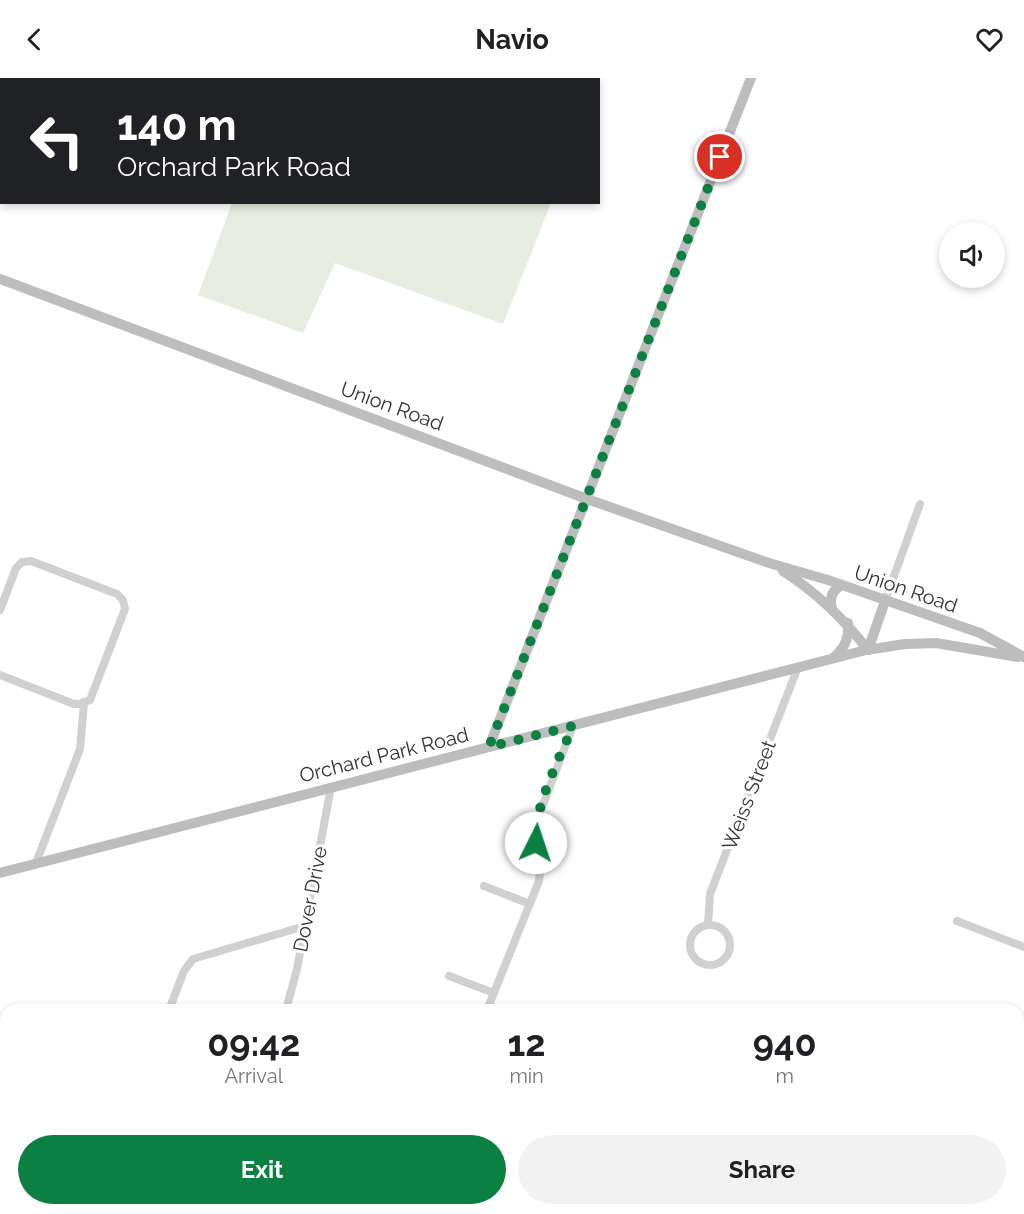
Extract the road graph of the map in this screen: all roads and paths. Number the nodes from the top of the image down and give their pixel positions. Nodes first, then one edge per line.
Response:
1 (751, 78) edge
2 (0, 279) edge
3 (587, 499) junction
4 (920, 504) dead end
5 (772, 564) junction
6 (842, 585) junction
7 (885, 601) junction
8 (832, 609) junction
9 (0, 610) edge
10 (880, 618) junction
11 (848, 623) junction
12 (868, 650) junction
13 (1024, 658) edge
14 (831, 659) junction
15 (798, 667) junction
16 (0, 675) edge
17 (84, 703) junction
18 (573, 726) junction
19 (489, 747) junction
20 (331, 787) junction
21 (36, 863) junction
22 (0, 873) edge
23 (484, 886) dead end
24 (530, 904) junction
25 (957, 921) dead end
26 (708, 925) junction
27 (305, 926) junction
28 (1024, 947) edge
29 (449, 976) dead end
30 (494, 993) junction
31 (171, 1004) edge
32 (288, 1004) edge
33 (489, 1004) edge

1 - 3 main road
2 - 3 main road, Union Road
3 - 5 main road, Union Road
3 - 19 main road
4 - 7 street
5 - 6 main road, Union Road
5 - 8 main road, Union Road
6 - 7 main road, Union Road
6 - 8 main road
7 - 10 main road
7 - 13 main road, Union Road
8 - 11 main road, Union Road
9 - 17 street
10 - 11 main road
10 - 12 main road
11 - 12 main road, Union Road
11 - 14 main road
12 - 13 main road, Orchard Park Road
12 - 14 main road, Orchard Park Road
14 - 15 main road, Orchard Park Road
15 - 18 main road, Orchard Park Road
15 - 26 street, Weiss Street
16 - 17 street
17 - 21 street
18 - 19 main road, Orchard Park Road
18 - 24 street
19 - 20 main road, Orchard Park Road
20 - 21 main road, Orchard Park Road
20 - 27 street, Dover Drive
21 - 22 main road, Orchard Park Road
23 - 24 street
24 - 30 street
25 - 28 street
26 - 26 street
27 - 31 street
27 - 32 street, Dover Drive
29 - 30 street
30 - 33 street

